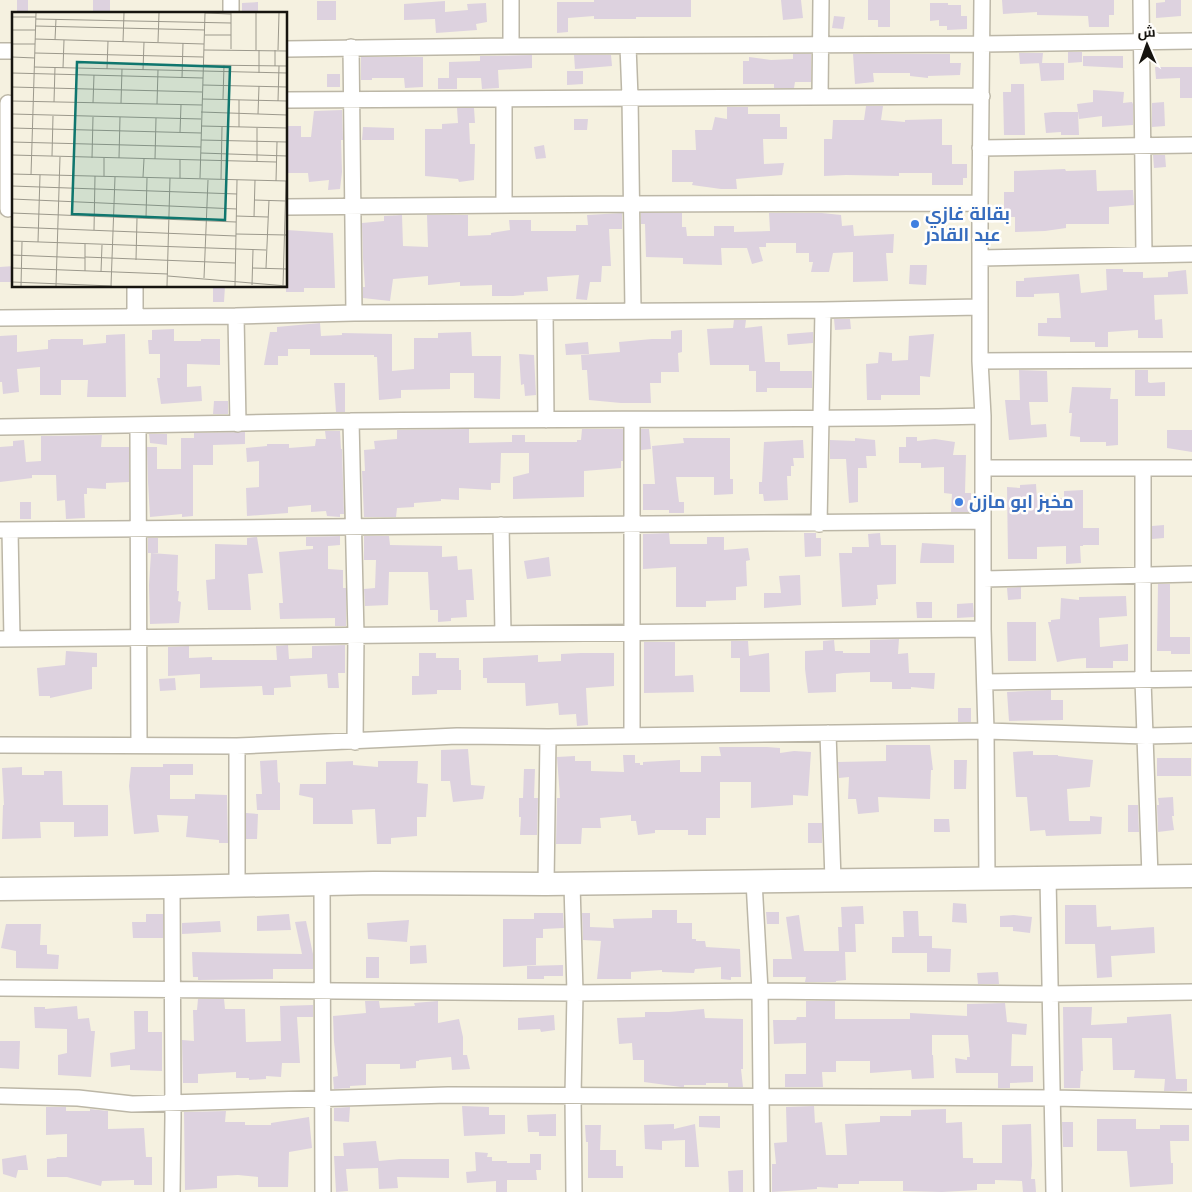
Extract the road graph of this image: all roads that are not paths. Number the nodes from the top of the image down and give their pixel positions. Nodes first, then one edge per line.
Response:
1 (511, 0) edge
2 (820, 0) edge
3 (982, 0) edge
4 (1141, 0) edge
5 (1192, 41) edge
6 (1141, 42) junction
7 (820, 44) junction
8 (982, 44) junction
9 (511, 46) junction
10 (628, 46) junction
11 (351, 47) junction
12 (288, 49) edge
13 (982, 96) junction
14 (630, 97) junction
15 (820, 97) junction
16 (351, 99) junction
17 (504, 99) junction
18 (288, 100) edge
19 (7, 103) edge
20 (1142, 145) junction
21 (1192, 145) edge
22 (980, 148) junction
23 (980, 203) junction
24 (631, 204) junction
25 (504, 205) junction
26 (288, 208) edge
27 (352, 208) junction
28 (7, 209) edge
29 (1192, 254) edge
30 (1144, 255) junction
31 (980, 258) junction
32 (135, 288) edge
33 (980, 307) junction
34 (823, 310) junction
35 (633, 311) junction
36 (545, 312) junction
37 (354, 313) junction
38 (135, 316) junction
39 (236, 316) junction
40 (0, 318) edge
41 (1192, 360) edge
42 (980, 361) junction
43 (983, 416) junction
44 (546, 420) junction
45 (632, 420) junction
46 (821, 420) junction
47 (351, 421) junction
48 (238, 424) junction
49 (0, 426) edge
50 (138, 426) junction
51 (983, 468) junction
52 (1142, 468) junction
53 (1192, 468) edge
54 (983, 521) junction
55 (631, 524) junction
56 (819, 524) junction
57 (501, 525) junction
58 (353, 527) junction
59 (5, 530) edge
60 (138, 530) junction
61 (1192, 574) edge
62 (1143, 575) junction
63 (983, 579) junction
64 (983, 629) junction
65 (632, 633) junction
66 (503, 634) junction
67 (356, 635) junction
68 (140, 638) junction
69 (6, 639) edge
70 (1192, 679) edge
71 (1143, 680) junction
72 (985, 682) junction
73 (986, 731) junction
74 (828, 733) junction
75 (1192, 735) edge
76 (632, 736) junction
77 (1146, 736) junction
78 (548, 737) junction
79 (355, 742) junction
80 (0, 745) edge
81 (139, 745) junction
82 (237, 746) junction
83 (1150, 876) junction
84 (1192, 876) edge
85 (1048, 878) junction
86 (987, 879) junction
87 (833, 880) junction
88 (754, 881) junction
89 (546, 884) junction
90 (572, 884) junction
91 (322, 885) junction
92 (237, 886) junction
93 (172, 887) junction
94 (0, 889) edge
95 (0, 988) edge
96 (322, 990) junction
97 (172, 991) junction
98 (760, 991) junction
99 (575, 992) junction
100 (1192, 992) edge
101 (1049, 994) junction
102 (0, 1096) edge
103 (573, 1096) junction
104 (761, 1097) junction
105 (322, 1098) junction
106 (1053, 1098) junction
107 (1192, 1101) edge
108 (173, 1103) junction
109 (172, 1192) edge
110 (323, 1192) edge
111 (574, 1192) edge
112 (762, 1192) edge
113 (1054, 1192) edge

1 - 9 street
2 - 7 street
3 - 8 street
4 - 6 street
5 - 6 street
6 - 8 street
6 - 20 street
7 - 8 street
7 - 10 street
7 - 15 street
8 - 13 street
9 - 10 street
9 - 11 street
10 - 14 street
11 - 12 street
11 - 16 street
13 - 15 street
13 - 22 street
14 - 15 street
14 - 17 street
14 - 24 street
16 - 17 street
16 - 18 street
16 - 27 street
17 - 25 street
19 - 28 street
20 - 21 street
20 - 22 street
20 - 30 street
22 - 23 street
23 - 24 street
23 - 31 street
24 - 25 street
24 - 35 street
25 - 27 street
26 - 27 street
27 - 37 street
29 - 30 street
30 - 31 street
31 - 33 street
32 - 38 street
33 - 34 street
33 - 42 street
34 - 35 street
34 - 46 street
35 - 36 street
36 - 37 street
36 - 44 street
37 - 39 street
38 - 39 street
38 - 40 street
39 - 48 street
41 - 42 street
42 - 43 street
43 - 46 street
43 - 51 street
44 - 45 street
44 - 47 street
45 - 46 street
45 - 55 street
46 - 56 street
47 - 48 street
47 - 58 street
48 - 50 street
49 - 50 street
50 - 60 street
51 - 52 street
51 - 54 street
52 - 53 street
52 - 62 street
54 - 56 street
54 - 63 street
55 - 56 street
55 - 57 street
55 - 65 street
57 - 58 street
57 - 66 street
58 - 60 street
58 - 67 street
59 - 60 street
59 - 69 street
60 - 68 street
61 - 62 street
62 - 63 street
62 - 71 street
63 - 64 street
64 - 65 street
64 - 72 street
65 - 66 street
65 - 76 street
66 - 67 street
67 - 68 street
67 - 79 street
68 - 69 street
68 - 81 street
70 - 71 street
71 - 72 street
71 - 77 street
72 - 73 street
73 - 74 street
73 - 77 street
73 - 86 street
74 - 76 street
74 - 87 street
75 - 77 street
76 - 78 street
77 - 83 street
78 - 79 street
78 - 89 street
79 - 82 street
80 - 81 street
81 - 82 street
82 - 92 street
83 - 84 main road
83 - 85 main road
85 - 86 main road
85 - 101 street
86 - 87 main road
87 - 88 main road
88 - 90 main road
88 - 98 street
89 - 90 main road
89 - 91 main road
90 - 99 street
91 - 92 main road
91 - 96 street
92 - 93 main road
93 - 94 main road
93 - 97 street
95 - 97 street
96 - 97 street
96 - 99 street
96 - 105 street
97 - 108 street
98 - 99 street
98 - 101 street
98 - 104 street
99 - 103 street
100 - 101 street
101 - 106 street
102 - 108 street
103 - 104 street
103 - 105 street
103 - 111 street
104 - 106 street
104 - 112 street
105 - 108 street
105 - 110 street
106 - 107 street
106 - 113 street
108 - 109 street

